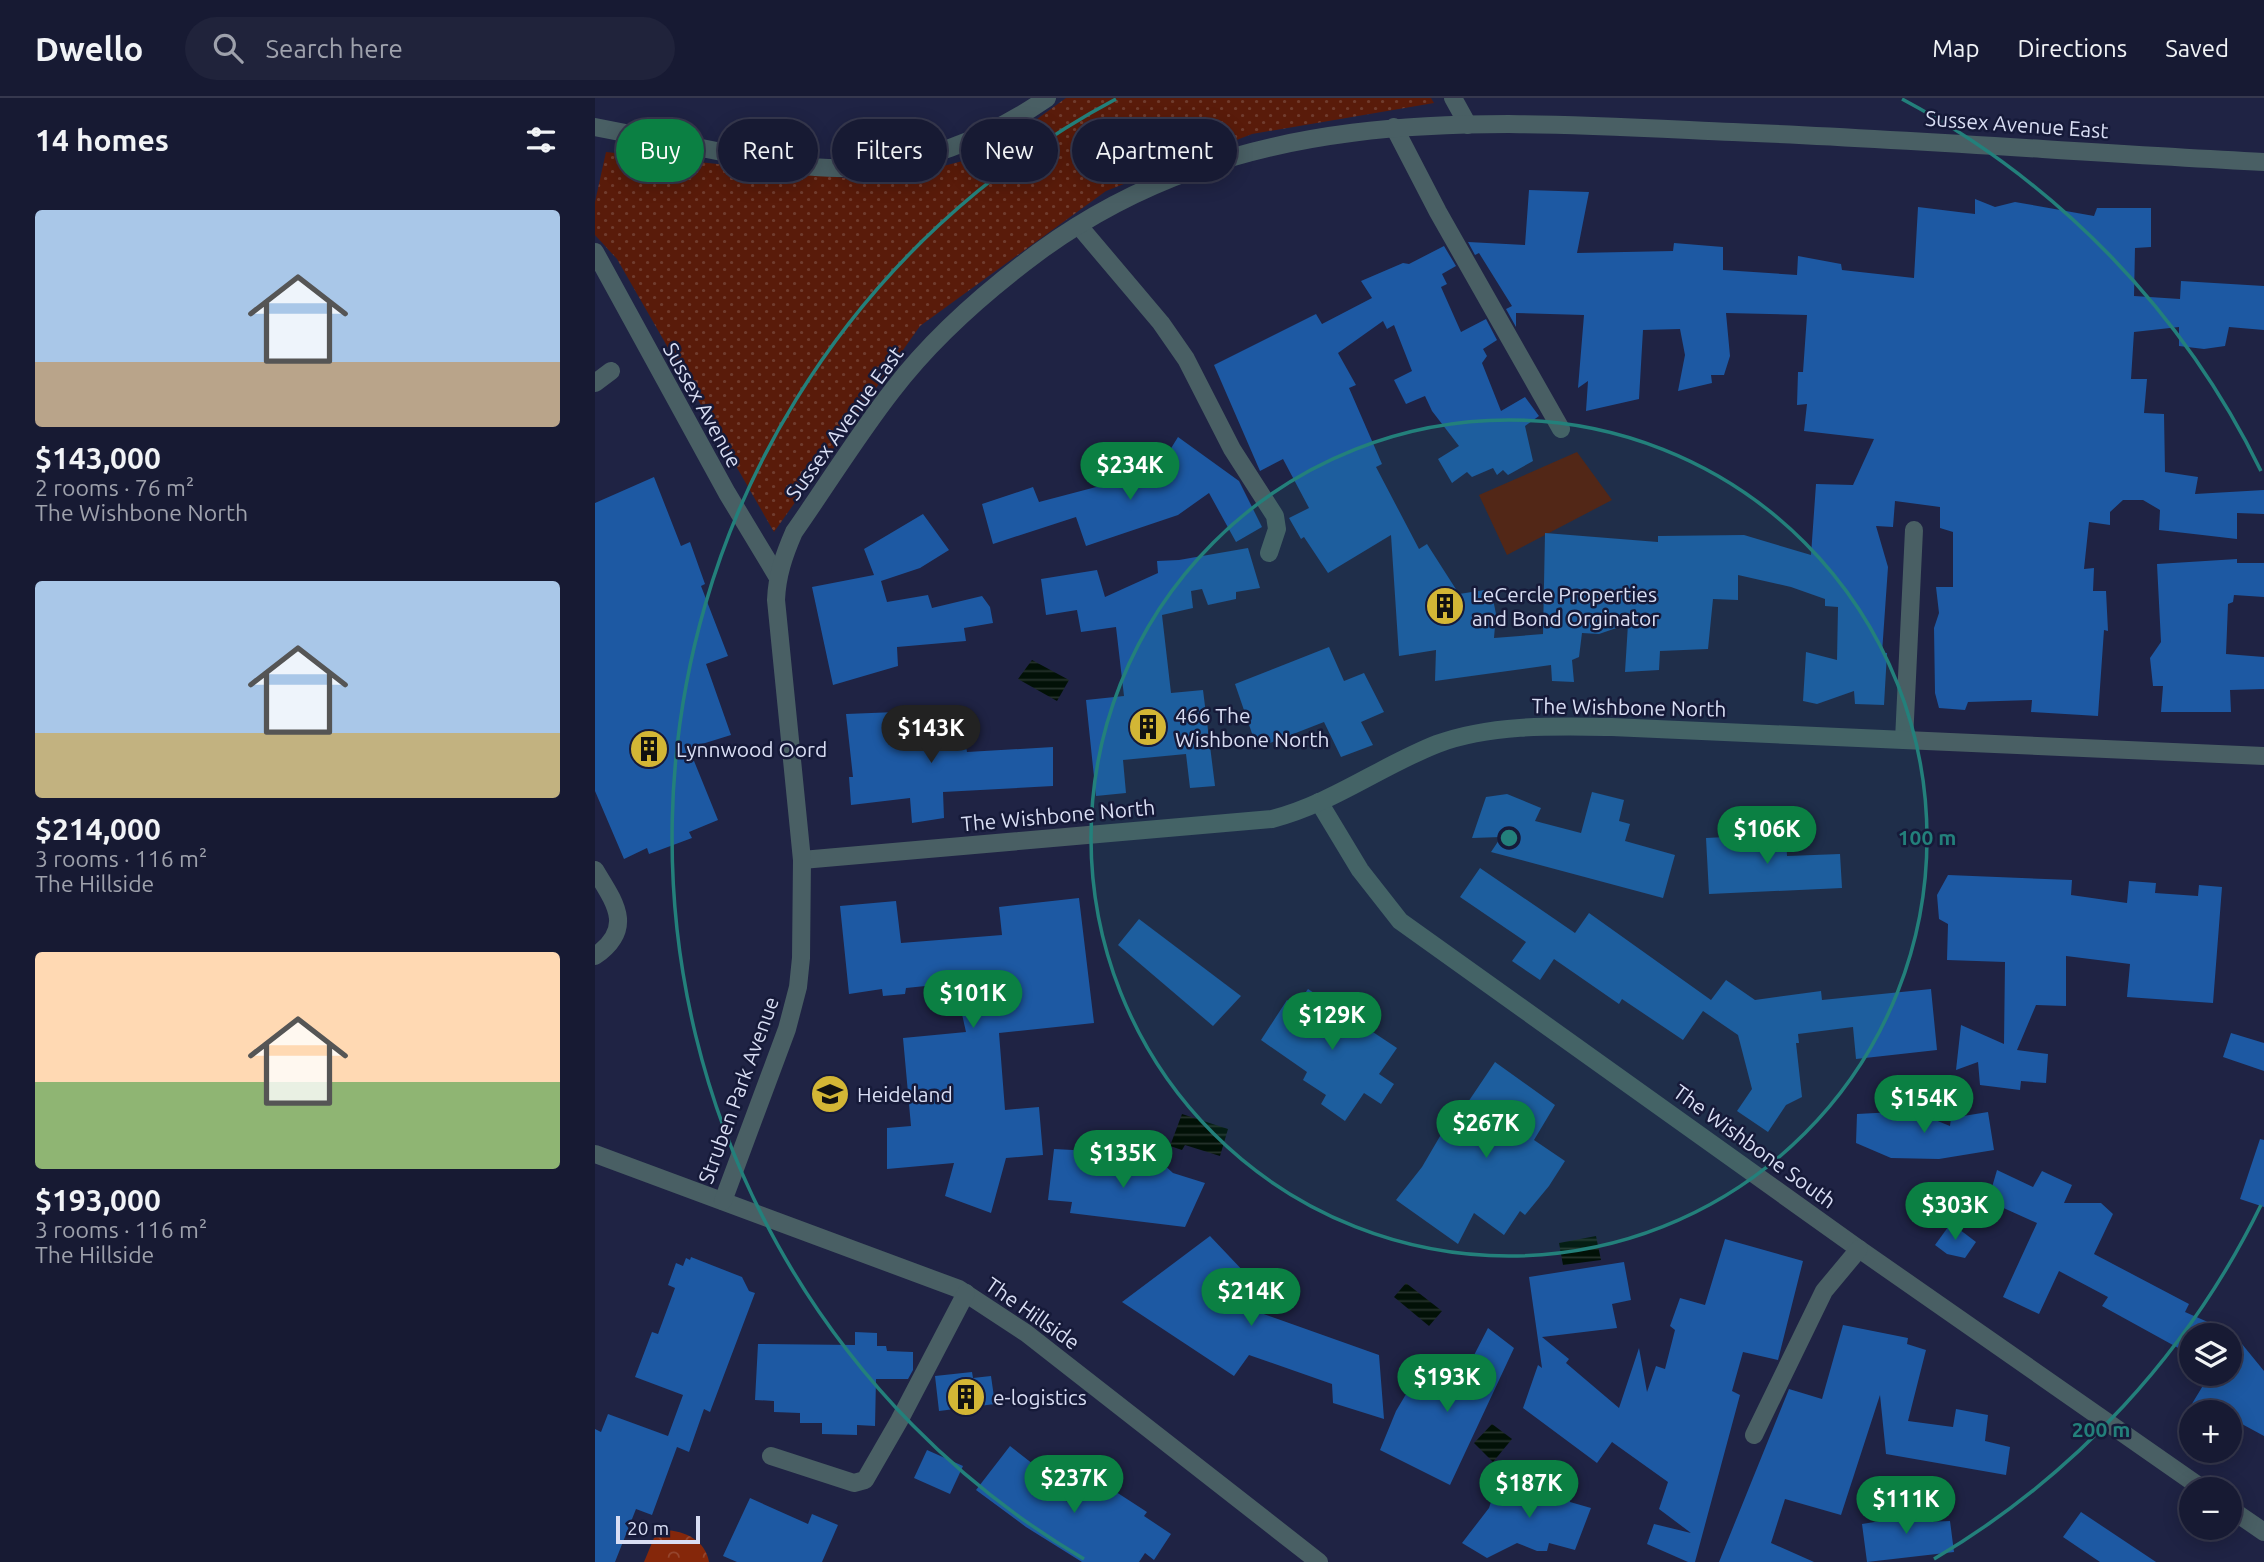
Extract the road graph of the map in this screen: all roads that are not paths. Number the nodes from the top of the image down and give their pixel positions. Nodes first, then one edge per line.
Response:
1 (1047, 98) edge
2 (1453, 98) edge
3 (1468, 125) junction
4 (595, 127) edge
5 (1394, 127) junction
6 (2264, 162) edge
7 (1079, 226) junction
8 (595, 253) edge
9 (611, 372) dead end
10 (595, 383) edge
11 (1561, 429) dead end
12 (1914, 530) dead end
13 (1269, 553) dead end
14 (777, 576) junction
15 (1904, 740) junction
16 (2264, 756) edge
17 (1319, 802) junction
18 (802, 860) junction
19 (595, 870) edge
20 (600, 891) edge
21 (595, 956) edge
22 (595, 1154) edge
23 (723, 1201) junction
24 (1859, 1249) junction
25 (966, 1293) junction
26 (1754, 1435) dead end
27 (771, 1457) dead end
28 (2186, 1477) edge
29 (2242, 1517) edge
30 (2264, 1532) edge
31 (1319, 1562) edge

1 - 4 street
2 - 3 street
3 - 5 street, Sussex Avenue East
3 - 6 street, Sussex Avenue East
5 - 7 street, Sussex Avenue East
5 - 11 street
7 - 13 street
7 - 14 street, Sussex Avenue East
8 - 14 street, Sussex Avenue
9 - 10 street
12 - 15 street
14 - 18 street, Struben Park Avenue
15 - 16 street, The Wishbone North
15 - 17 street, The Wishbone North
17 - 18 street, The Wishbone North
17 - 24 street, The Wishbone South
18 - 23 street, Struben Park Avenue
19 - 20 street
20 - 21 street
22 - 23 street, The Hillside
23 - 25 street, The Hillside
24 - 26 street
24 - 28 street, The Wishbone South
25 - 27 street
25 - 31 street, The Hillside
29 - 30 street

